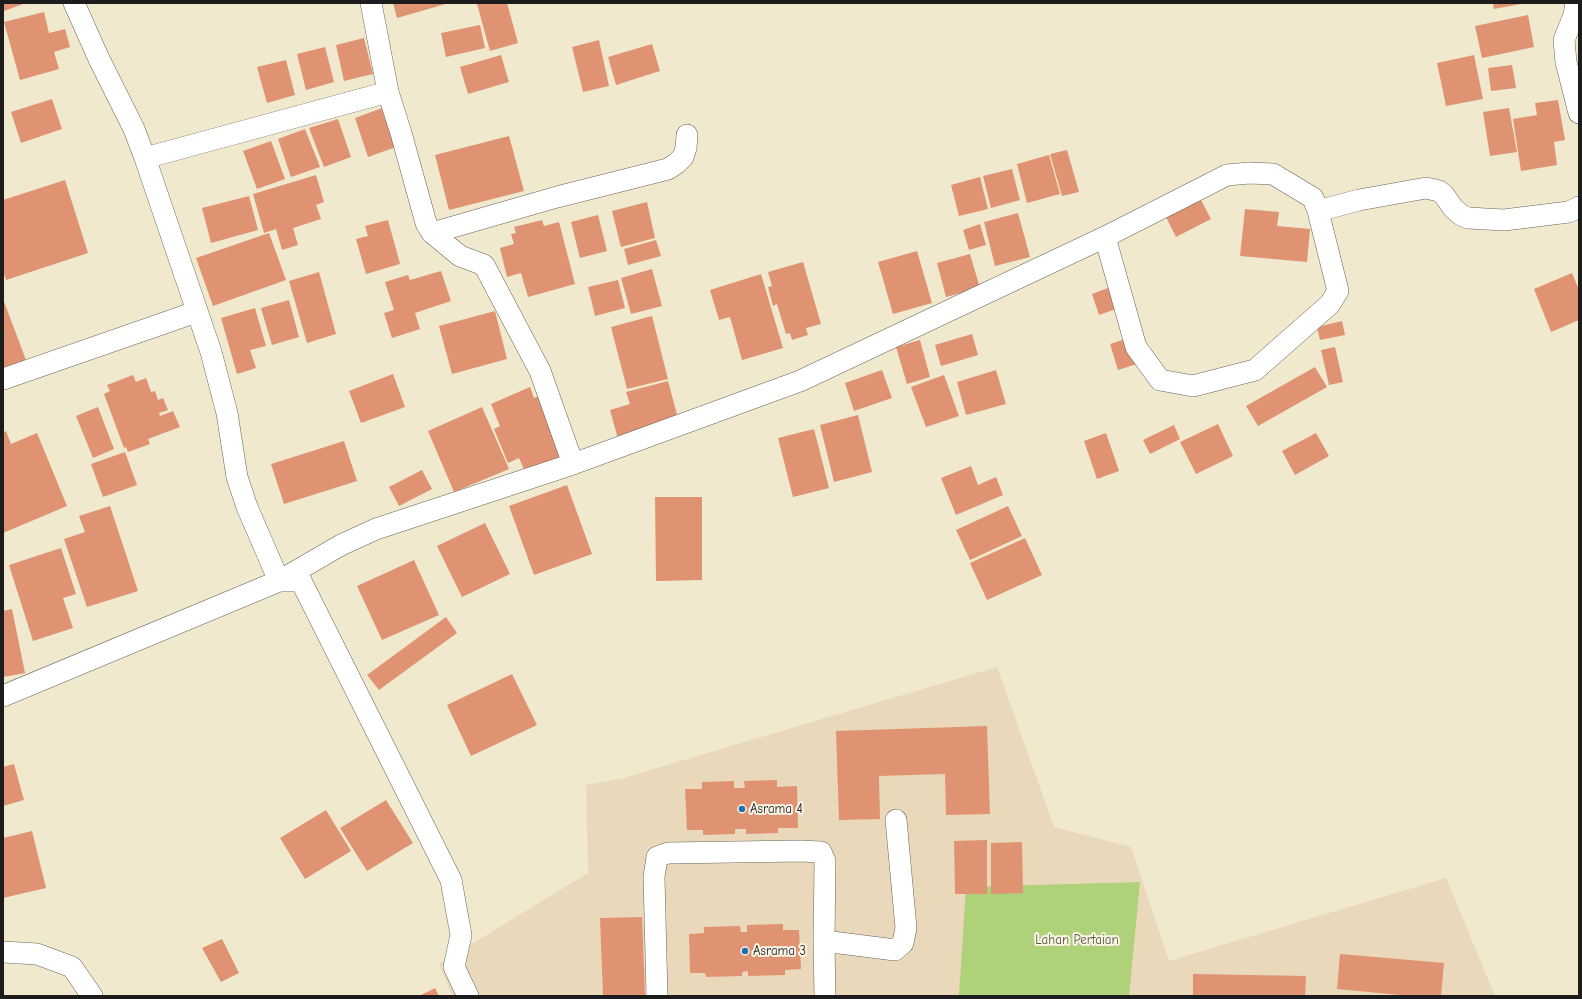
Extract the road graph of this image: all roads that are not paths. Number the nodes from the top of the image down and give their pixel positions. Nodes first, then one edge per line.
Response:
1 (74, 3) edge
2 (371, 3) edge
3 (1577, 10) edge
4 (388, 92) junction
5 (1579, 113) edge
6 (687, 135) dead end
7 (145, 158) junction
8 (1579, 207) edge
9 (1318, 211) junction
10 (432, 233) junction
11 (1105, 237) junction
12 (196, 312) junction
13 (3, 379) edge
14 (573, 464) junction
15 (279, 582) junction
16 (3, 696) edge
17 (896, 820) dead end
18 (824, 941) junction
19 (3, 952) edge
20 (92, 996) edge
21 (468, 996) edge
22 (657, 996) edge
23 (825, 996) edge

1 - 7 street
2 - 4 street
3 - 5 street
4 - 7 street
4 - 10 street
6 - 10 street
7 - 12 street
8 - 9 street
9 - 11 street
9 - 11 street
10 - 14 street
11 - 14 street
12 - 13 street
12 - 15 street
14 - 15 street
15 - 16 street
15 - 21 street
17 - 18 street
18 - 22 street
18 - 23 street
19 - 20 street

